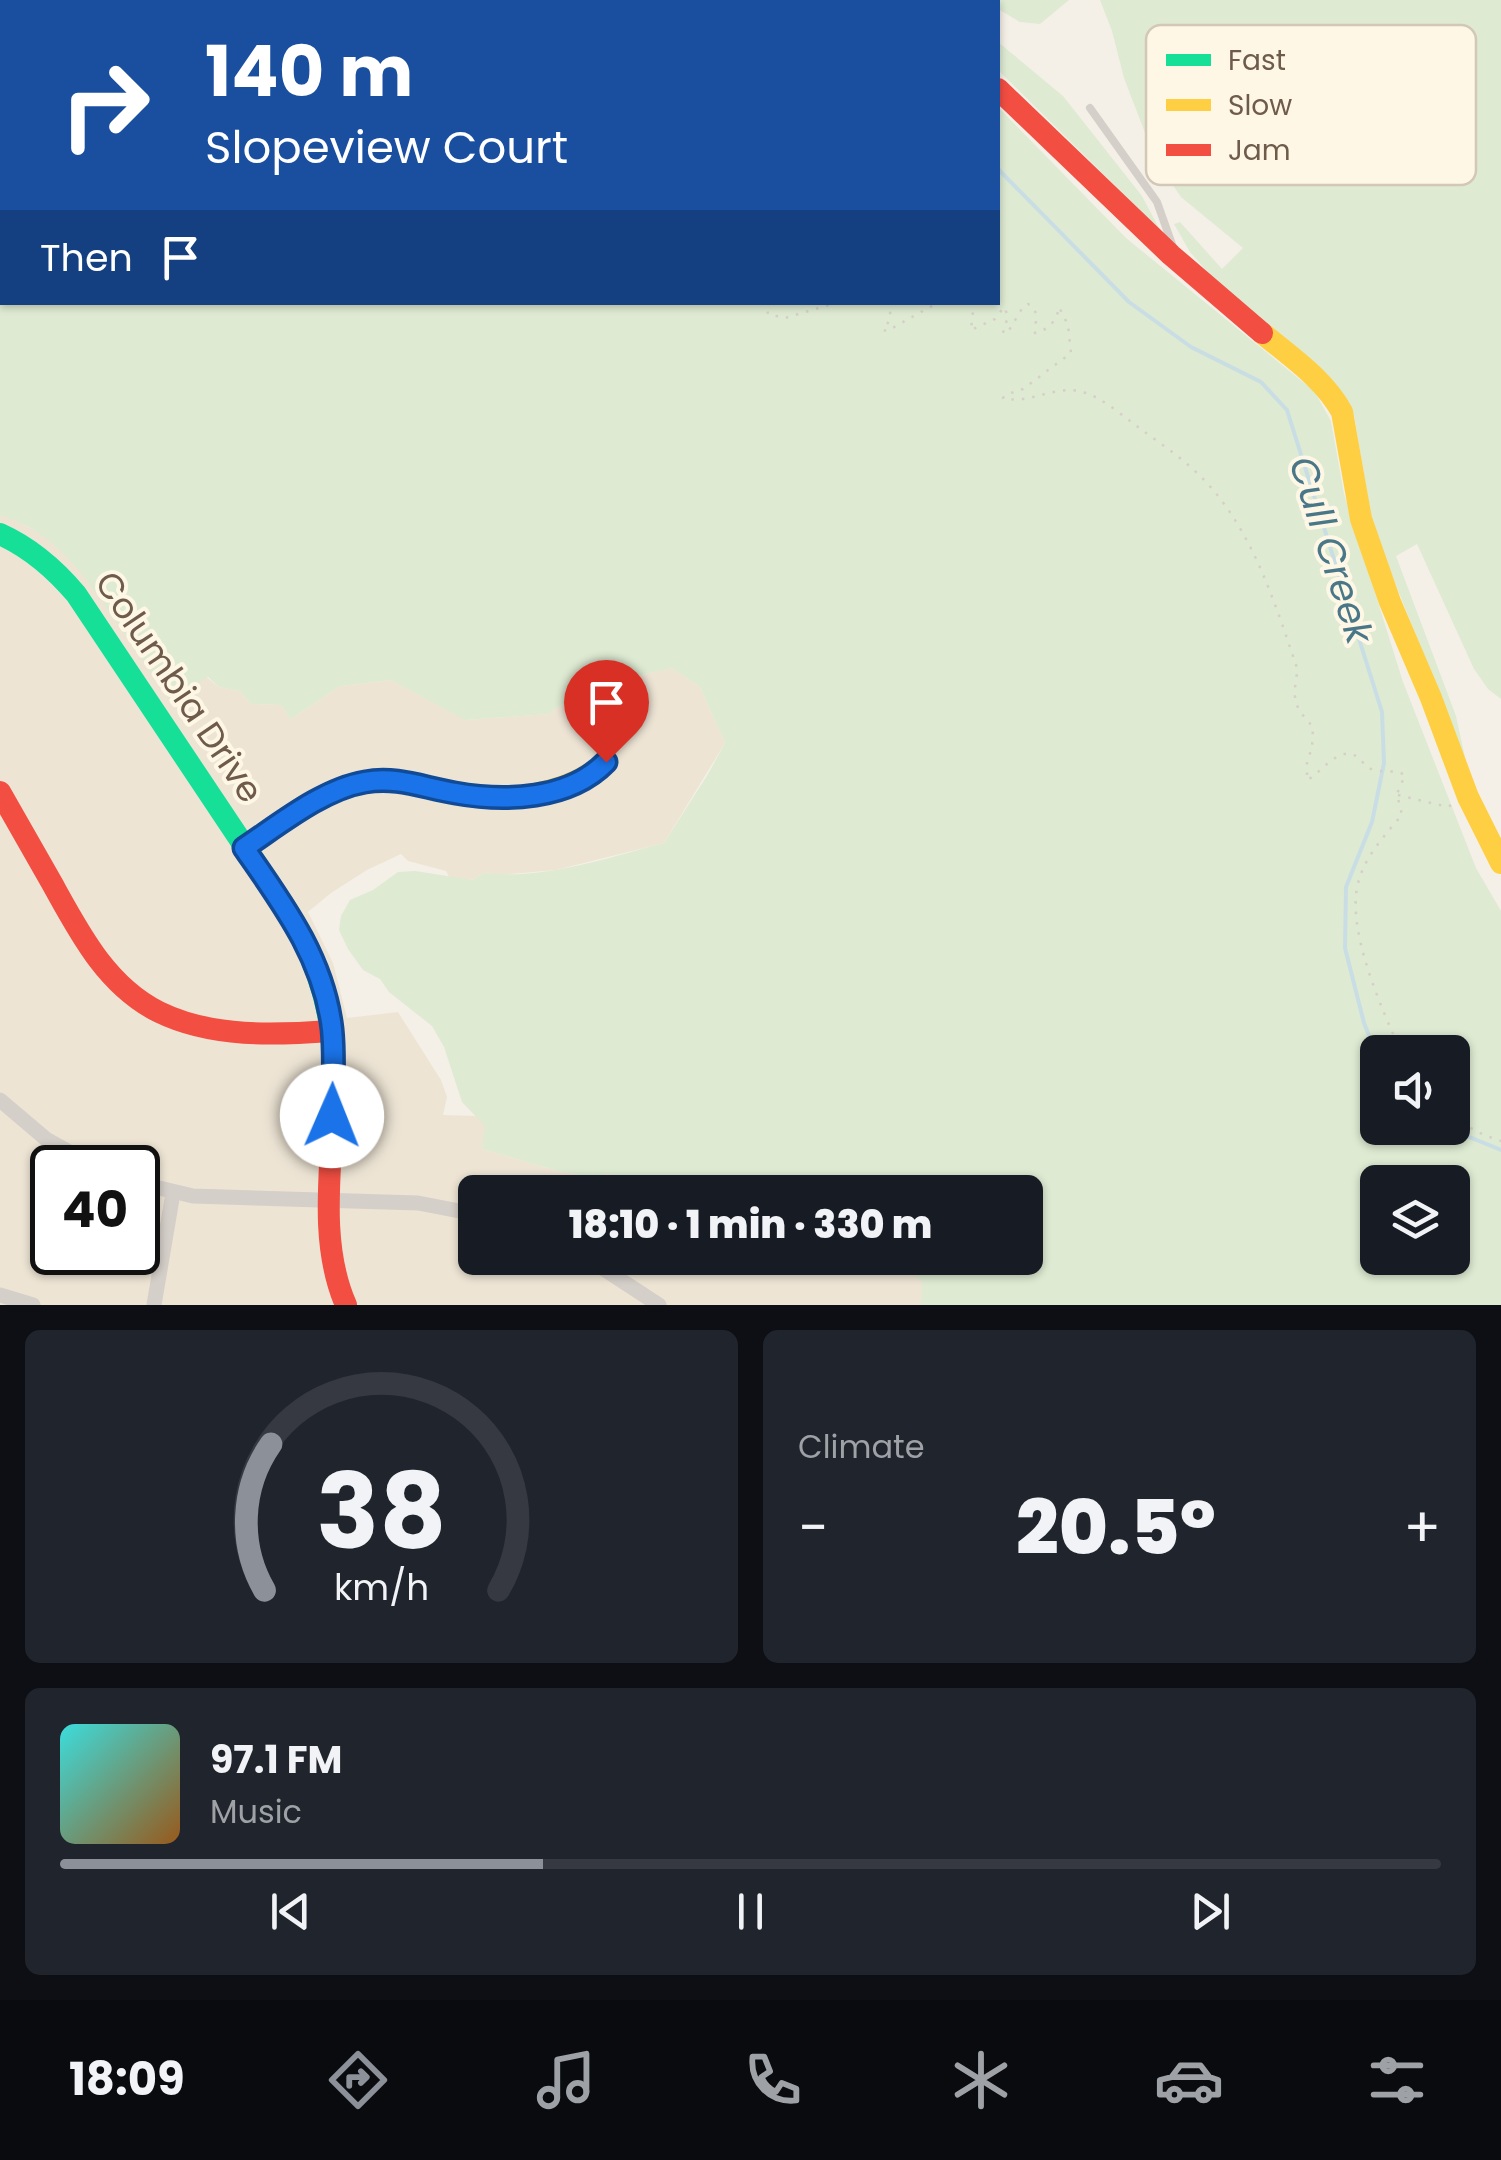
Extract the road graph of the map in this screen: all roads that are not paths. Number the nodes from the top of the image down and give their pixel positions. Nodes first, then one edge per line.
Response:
1 (1000, 91) edge
2 (1090, 108) dead end
3 (1178, 260) junction
4 (0, 534) edge
5 (606, 762) dead end
6 (0, 792) edge
7 (244, 848) junction
8 (1501, 863) edge
9 (332, 1031) junction
10 (0, 1100) edge
11 (57, 1145) edge
12 (160, 1189) edge
13 (173, 1193) junction
14 (329, 1201) junction
15 (458, 1211) edge
16 (613, 1275) edge
17 (0, 1295) edge
18 (33, 1305) edge
19 (154, 1305) edge
20 (346, 1305) edge
21 (659, 1305) edge

1 - 3 street
2 - 3 lane
3 - 8 street
4 - 7 street, Columbia Drive
5 - 7 street
6 - 9 street
7 - 9 street, Columbia Drive
9 - 14 street, Columbia Drive
10 - 11 street
12 - 13 street
13 - 14 street
13 - 19 street
14 - 15 street
14 - 20 street, Columbia Drive
16 - 21 street
17 - 18 street

